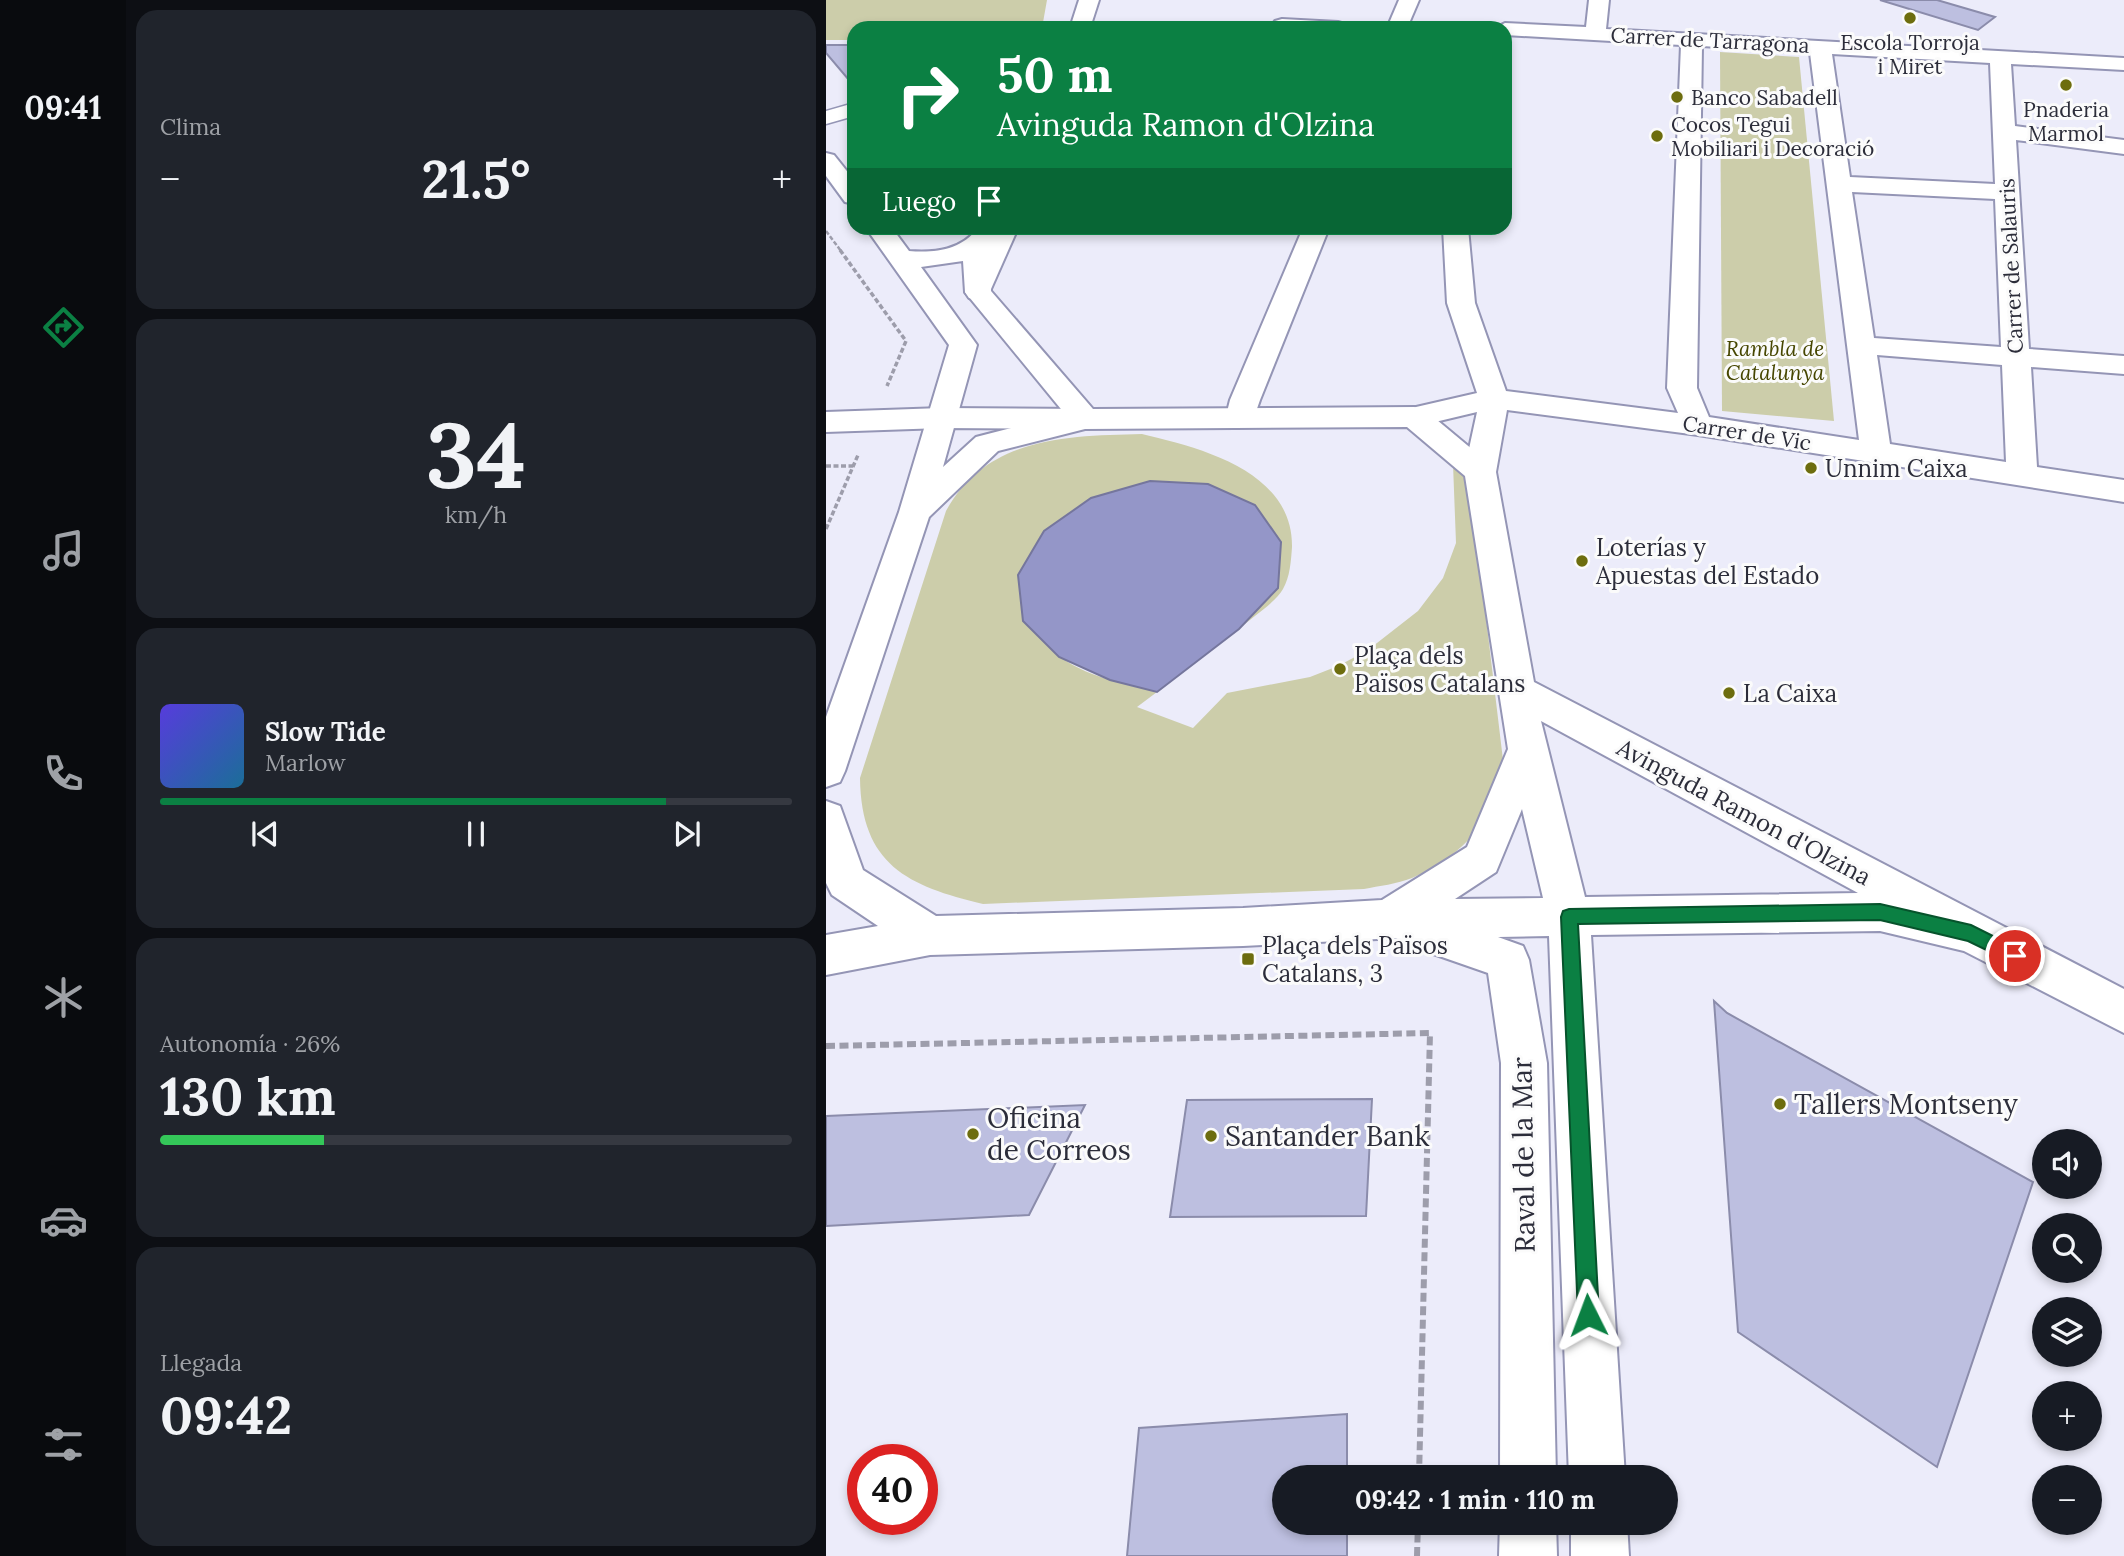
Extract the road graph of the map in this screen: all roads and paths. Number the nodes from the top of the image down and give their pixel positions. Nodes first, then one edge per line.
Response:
1 (1089, 0) edge
2 (1285, 0) edge
3 (1409, 0) edge
4 (1600, 0) edge
5 (1082, 21) edge
6 (1283, 21) edge
7 (1400, 21) edge
8 (1512, 29) edge
9 (1595, 34) junction
10 (1692, 39) junction
11 (1820, 46) junction
12 (2000, 57) junction
13 (2124, 64) edge
14 (847, 111) edge
15 (826, 118) edge
16 (2004, 132) junction
17 (2124, 147) edge
18 (826, 160) edge
19 (1838, 184) junction
20 (847, 187) edge
21 (2007, 192) junction
22 (826, 231) edge
23 (1002, 235) edge
24 (1313, 235) edge
25 (1456, 235) edge
26 (891, 238) edge
27 (982, 238) edge
28 (978, 292) junction
29 (1859, 345) junction
30 (2016, 357) junction
31 (2124, 365) edge
32 (1682, 388) junction
33 (1494, 399) junction
34 (1594, 411) junction
35 (1241, 416) junction
36 (1414, 416) junction
37 (942, 418) junction
38 (1085, 419) junction
39 (874, 420) junction
40 (826, 422) edge
41 (1698, 425) junction
42 (1876, 454) junction
43 (826, 466) edge
44 (853, 466) junction
45 (1480, 471) junction
46 (2022, 476) junction
47 (2124, 491) edge
48 (915, 512) junction
49 (826, 529) edge
50 (1516, 690) junction
51 (1527, 749) junction
52 (826, 771) edge
53 (826, 818) edge
54 (1569, 917) junction
55 (1389, 919) junction
56 (1971, 933) junction
57 (930, 936) junction
58 (826, 955) edge
59 (2124, 1012) edge
60 (826, 1046) edge
61 (1419, 1465) edge
62 (1528, 1465) edge
63 (1596, 1465) edge
64 (1418, 1535) edge
65 (1528, 1535) edge
66 (1599, 1535) edge
67 (1417, 1556) edge
68 (1528, 1556) edge
69 (1600, 1556) edge

1 - 5 street
2 - 6 street
3 - 7 street
4 - 9 street
8 - 9 street, Carrer de Tarragona
9 - 10 street, Carrer de Tarragona
10 - 11 street, Carrer de Tarragona
10 - 32 street
11 - 12 street, Carrer de Tarragona
11 - 19 street
12 - 13 street, Carrer de Tarragona
12 - 16 street, Carrer de Salauris
14 - 15 street
16 - 17 street
16 - 21 street, Carrer de Salauris
18 - 20 street
19 - 21 street
19 - 29 street
21 - 30 street, Carrer de Salauris
22 - 39 path
23 - 28 street
24 - 35 street
25 - 33 street
26 - 27 street
26 - 37 street
27 - 28 street
28 - 38 street
29 - 30 street
29 - 42 street
30 - 31 street
30 - 46 street, Carrer de Salauris
32 - 34 street
32 - 41 street
33 - 34 street, Carrer de Vic
33 - 36 street
33 - 45 street
34 - 41 street, Carrer de Vic
35 - 36 street
35 - 38 street
36 - 45 street
37 - 38 street
37 - 39 street
37 - 48 street
38 - 48 street
39 - 40 street
39 - 44 path
41 - 42 street, Carrer de Vic
42 - 46 street, Carrer de Vic
43 - 44 path
44 - 49 path
45 - 50 street
46 - 47 street, Carrer de Vic
48 - 52 street
50 - 51 street
50 - 56 street, Avinguda Ramon d'Olzina
51 - 54 street
51 - 55 street
53 - 57 street
54 - 55 street, Avinguda Ramon d'Olzina
54 - 56 street, Avinguda Ramon d'Olzina
54 - 63 street
55 - 57 street
55 - 62 street, Raval de la Mar
56 - 59 street, Avinguda Ramon d'Olzina
57 - 58 street
60 - 61 path
64 - 67 path
65 - 68 street
66 - 69 street

